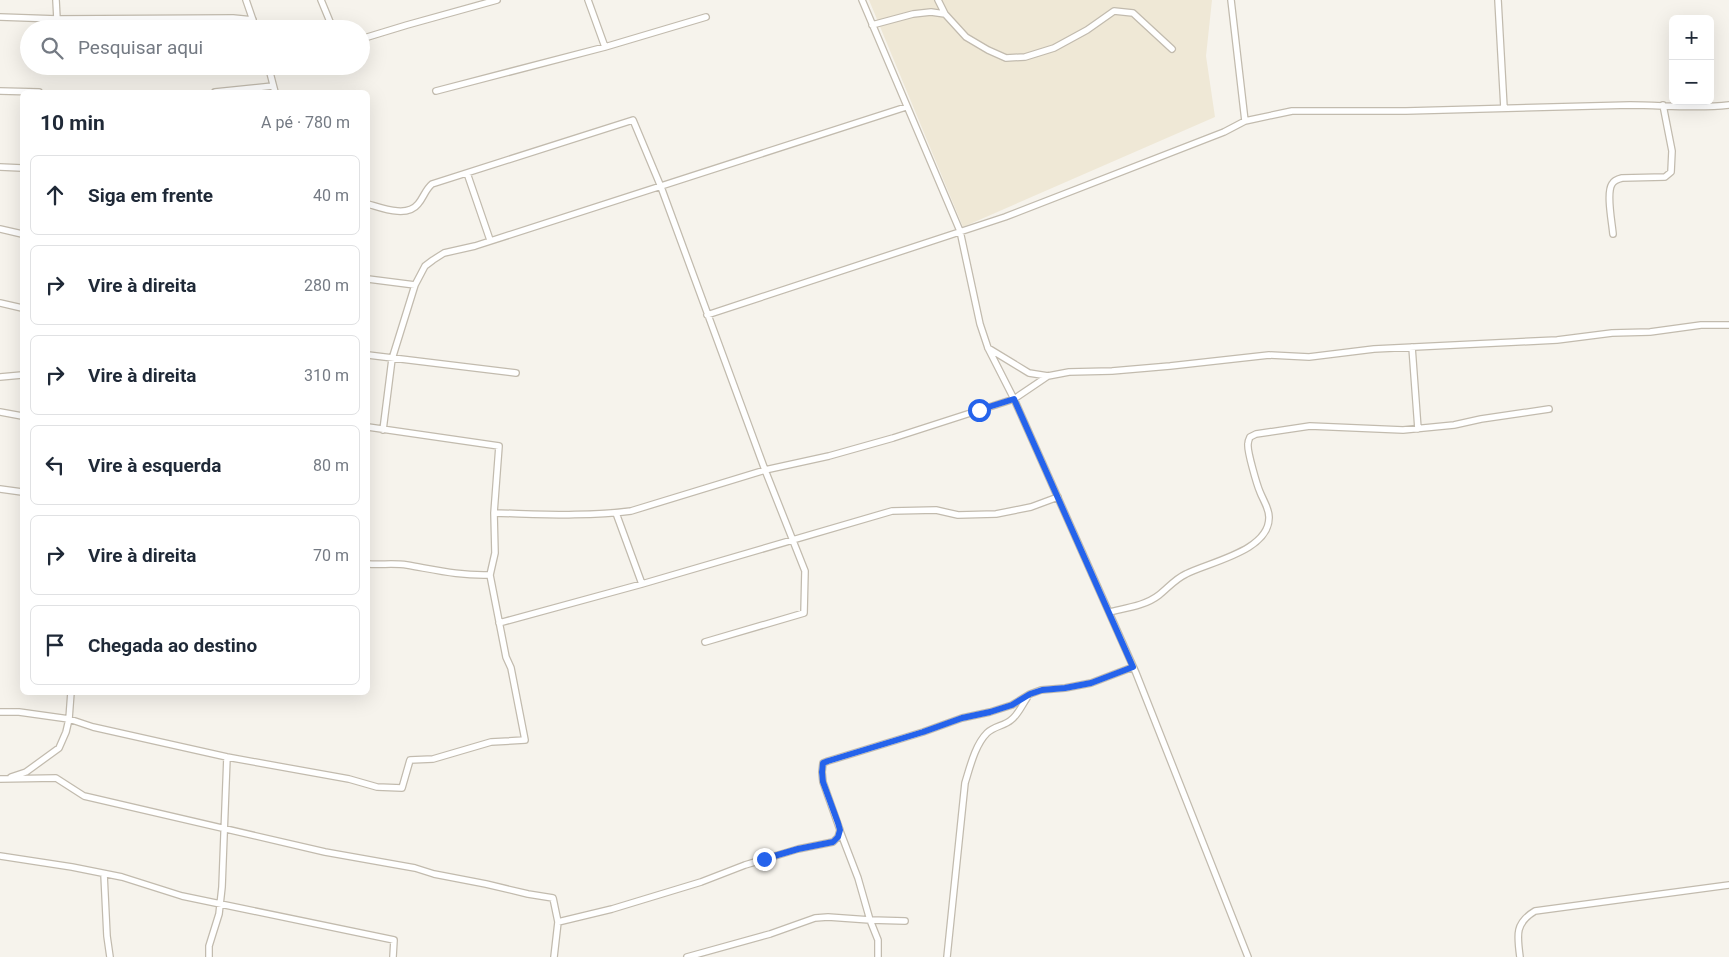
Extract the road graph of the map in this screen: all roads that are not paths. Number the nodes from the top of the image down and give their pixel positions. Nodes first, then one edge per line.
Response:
1 (56, 0) edge
2 (246, 0) edge
3 (321, 0) edge
4 (497, 0) edge
5 (588, 0) edge
6 (862, 0) edge
7 (938, 0) edge
8 (1231, 0) edge
9 (1498, 0) edge
10 (945, 14) junction
11 (0, 17) edge
12 (706, 17) dead end
13 (57, 20) junction
14 (253, 20) joint
15 (329, 20) edge
16 (872, 25) junction
17 (370, 36) edge
18 (605, 47) junction
19 (1172, 49) dead end
20 (271, 75) edge
21 (274, 89) edge
22 (254, 90) edge
23 (0, 91) edge
24 (436, 91) dead end
25 (20, 92) edge
26 (1663, 105) junction
27 (1729, 105) edge
28 (906, 107) junction
29 (1504, 108) junction
30 (1245, 121) junction
31 (0, 167) edge
32 (20, 168) edge
33 (466, 173) junction
34 (660, 187) junction
35 (370, 205) edge
36 (0, 228) edge
37 (960, 231) junction
38 (20, 233) edge
39 (1613, 234) dead end
40 (490, 240) junction
41 (370, 279) edge
42 (416, 285) junction
43 (0, 303) edge
44 (20, 308) edge
45 (707, 315) junction
46 (1729, 325) edge
47 (1412, 347) junction
48 (988, 348) junction
49 (370, 355) edge
50 (392, 359) junction
51 (516, 373) dead end
52 (20, 375) edge
53 (1048, 376) junction
54 (0, 377) edge
55 (1014, 399) junction
56 (1549, 409) dead end
57 (0, 412) edge
58 (20, 416) edge
59 (370, 427) edge
60 (1418, 429) junction
61 (383, 430) junction
62 (765, 470) junction
63 (0, 489) edge
64 (20, 492) edge
65 (1058, 497) junction
66 (494, 513) junction
67 (616, 514) junction
68 (794, 540) junction
69 (370, 564) edge
70 (490, 575) junction
71 (642, 584) junction
72 (1109, 612) junction
73 (499, 623) junction
74 (705, 642) dead end
75 (1133, 667) junction
76 (1030, 694) junction
77 (71, 695) edge
78 (0, 712) edge
79 (68, 719) junction
80 (227, 757) junction
81 (0, 779) edge
82 (7, 779) junction
83 (224, 828) junction
84 (840, 830) junction
85 (0, 856) edge
86 (104, 874) junction
87 (1729, 885) edge
88 (220, 905) junction
89 (870, 920) junction
90 (905, 921) dead end
91 (558, 922) junction
92 (706, 954) edge
93 (110, 957) edge
94 (209, 957) edge
95 (392, 957) edge
96 (554, 957) edge
97 (686, 957) edge
98 (878, 957) edge
99 (947, 957) edge
100 (1248, 957) edge
101 (1520, 957) edge

1 - 13 street
2 - 14 street
3 - 15 street
4 - 17 street
5 - 18 street
6 - 16 street
7 - 10 street
8 - 30 street
9 - 29 street
10 - 16 street
10 - 19 street
11 - 13 street
12 - 18 street
13 - 14 street
16 - 28 street
18 - 24 street
20 - 21 street
21 - 22 street
23 - 25 street
26 - 27 street
26 - 29 street
26 - 39 street
28 - 34 street
28 - 37 street
29 - 30 street
30 - 37 street
31 - 32 street
33 - 34 street
33 - 35 street
33 - 40 street
34 - 40 street
34 - 45 street
36 - 38 street
37 - 45 street
37 - 48 street
40 - 42 street
41 - 42 street
42 - 50 street
43 - 44 street
45 - 62 street
46 - 47 street
47 - 53 street
47 - 60 street
48 - 53 street
48 - 55 street
49 - 50 street
50 - 51 street
50 - 61 street
52 - 54 street
53 - 55 street
55 - 62 street
55 - 65 street
56 - 60 street
57 - 58 street
59 - 61 street
60 - 72 street
61 - 66 street
62 - 67 street
62 - 68 street
63 - 64 street
65 - 68 street
65 - 72 street
66 - 67 street
66 - 70 street
67 - 71 street
68 - 71 street
68 - 74 street
69 - 70 street
70 - 73 street
71 - 73 street
72 - 75 street
73 - 80 street
75 - 76 street
75 - 100 street
76 - 84 street
76 - 99 street
77 - 79 street
78 - 79 street
79 - 80 street
79 - 82 street
80 - 83 street
81 - 82 street
82 - 83 street
83 - 88 street
83 - 91 street
84 - 89 street
84 - 91 street
85 - 86 street
86 - 88 street
86 - 93 street
87 - 101 street
88 - 94 street
88 - 95 street
89 - 90 street
89 - 92 street
89 - 98 street
91 - 96 street
92 - 97 street

